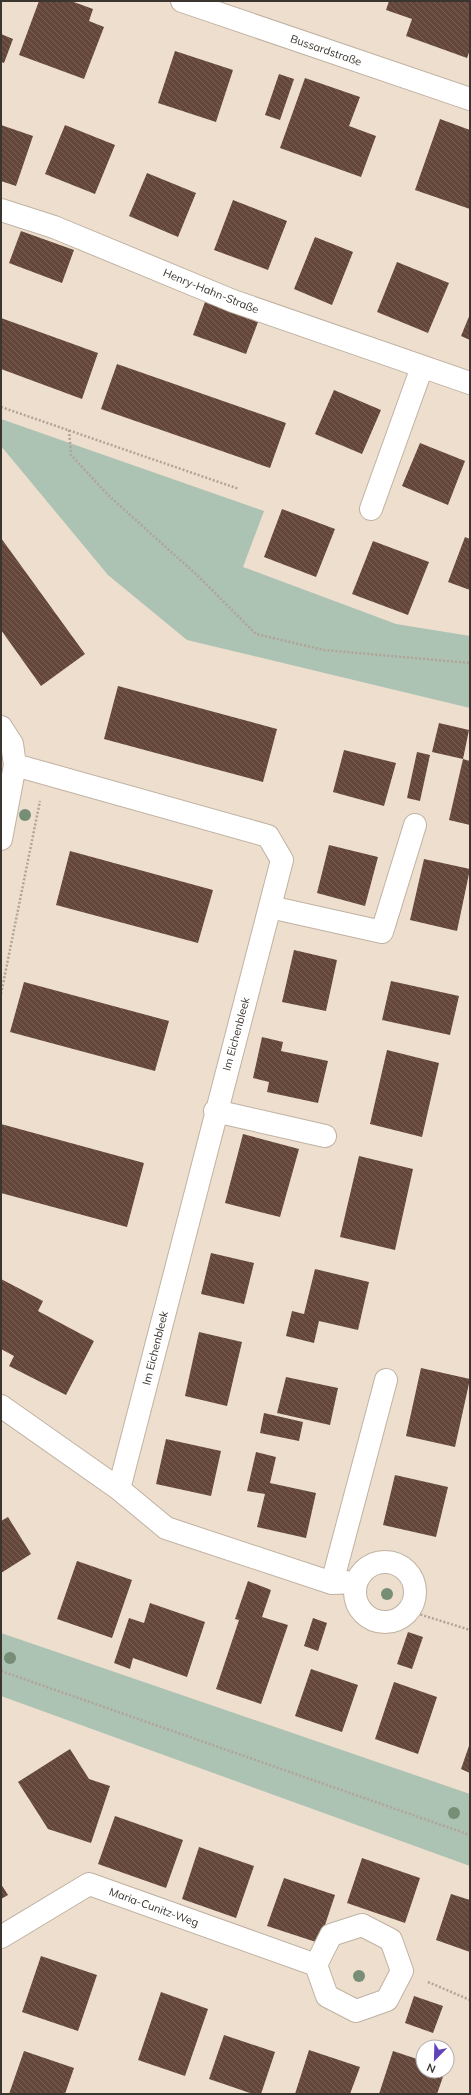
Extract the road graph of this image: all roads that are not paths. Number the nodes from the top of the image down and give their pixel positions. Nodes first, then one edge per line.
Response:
1 (182, 1) edge
2 (470, 99) edge
3 (1, 210) edge
4 (422, 367) junction
5 (470, 383) edge
6 (371, 509) dead end
7 (1, 727) edge
8 (15, 765) junction
9 (415, 825) dead end
10 (1, 839) edge
11 (270, 907) junction
12 (215, 1111) junction
13 (325, 1136) dead end
14 (386, 1380) dead end
15 (1, 1406) edge
16 (119, 1489) junction
17 (355, 1582) junction
18 (332, 1583) junction
19 (1, 1937) edge
20 (316, 1965) junction

1 - 2 street, Bussardstraße
3 - 4 street, Henry-Hahn-Straße
4 - 5 street, Henry-Hahn-Straße
4 - 6 street
7 - 8 street
8 - 10 street
8 - 11 street, Im Eichenbleek
9 - 11 street
11 - 12 street, Im Eichenbleek
12 - 13 street
12 - 16 street, Im Eichenbleek
14 - 18 street
15 - 16 street
16 - 18 street
17 - 17 street
17 - 18 street
19 - 20 street, Maria-Cunitz-Weg
20 - 20 street

